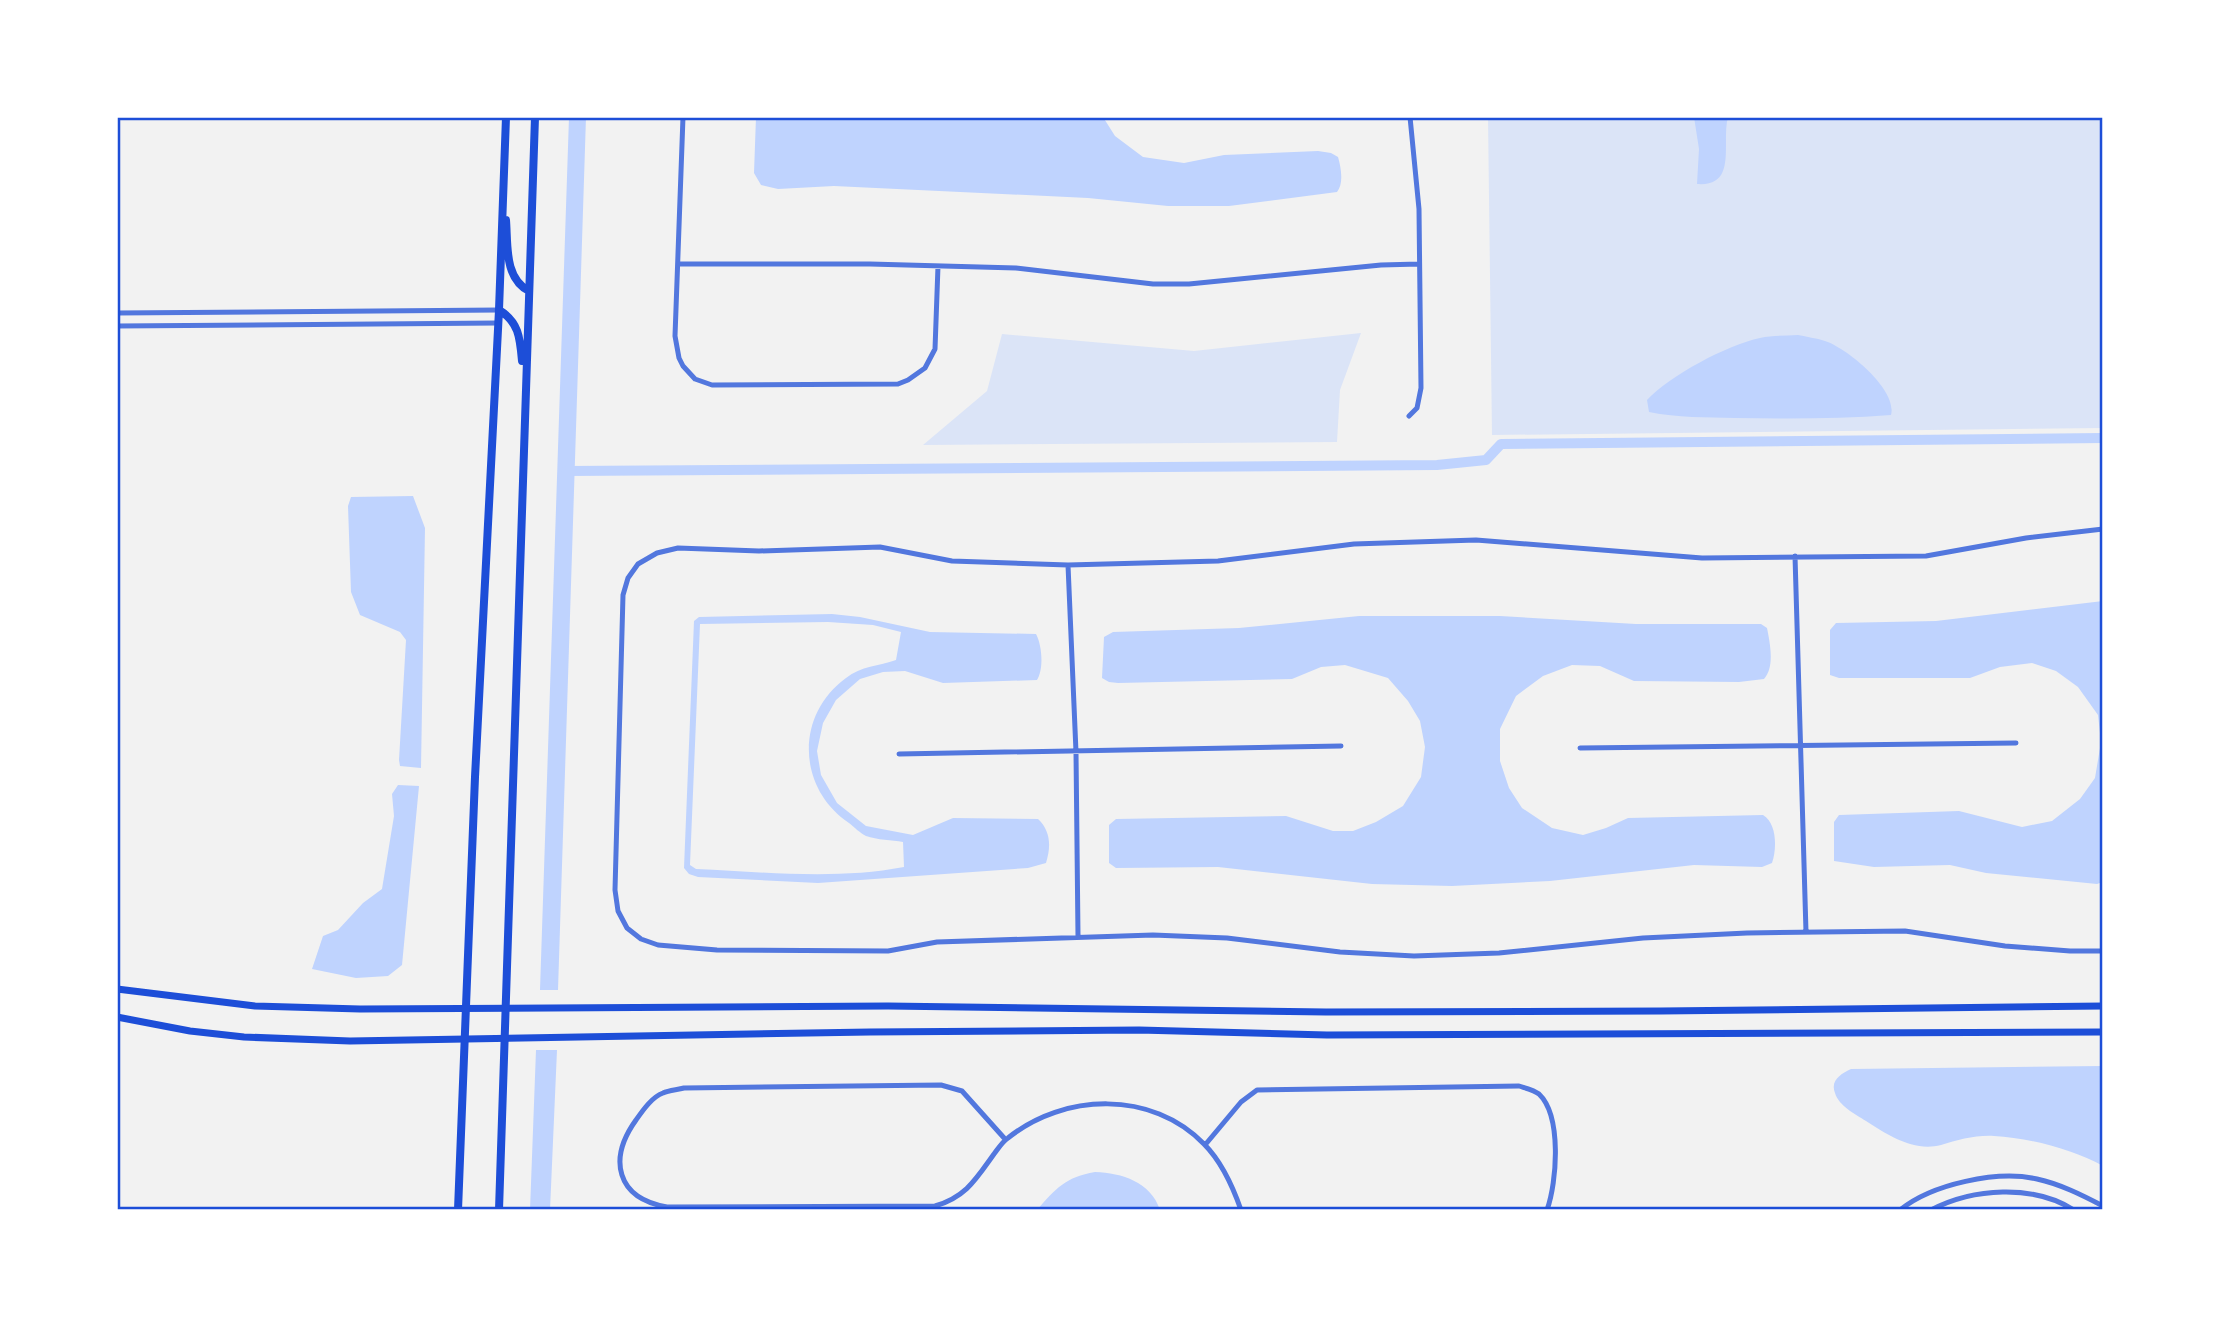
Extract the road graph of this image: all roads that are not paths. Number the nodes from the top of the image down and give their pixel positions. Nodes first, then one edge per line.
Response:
1 (506, 117) edge
2 (535, 117) edge
3 (683, 117) edge
4 (1410, 117) edge
5 (503, 183) junction
6 (678, 264) junction
7 (1419, 264) junction
8 (938, 266) junction
9 (529, 291) junction
10 (425, 310) junction
11 (499, 310) junction
12 (117, 313) edge
13 (425, 323) junction
14 (498, 323) junction
15 (117, 326) edge
16 (526, 391) junction
17 (1409, 416) dead end
18 (2103, 529) edge
19 (1796, 556) junction
20 (1068, 565) junction
21 (2016, 743) dead end
22 (1341, 747) dead end
23 (1800, 747) junction
24 (1580, 748) dead end
25 (1076, 752) junction
26 (899, 754) dead end
27 (1806, 932) junction
28 (1079, 936) junction
29 (2103, 951) edge
30 (121, 989) edge
31 (117, 997) edge
32 (2103, 1006) edge
33 (467, 1007) junction
34 (507, 1008) junction
35 (117, 1017) edge
36 (2103, 1032) edge
37 (506, 1038) junction
38 (466, 1040) junction
39 (1006, 1139) junction
40 (1205, 1145) junction
41 (2103, 1206) edge
42 (458, 1210) edge
43 (499, 1210) edge
44 (1241, 1210) edge
45 (1547, 1210) edge
46 (1900, 1210) edge
47 (1931, 1210) edge
48 (2074, 1210) edge

1 - 5 main road
2 - 9 main road
3 - 6 street
4 - 7 street
5 - 9 main road
5 - 11 main road
6 - 8 street
6 - 8 street
7 - 8 street
7 - 17 street
9 - 16 main road
10 - 11 street
10 - 12 street
10 - 13 street
11 - 14 main road
11 - 16 main road
13 - 14 street
13 - 15 street
14 - 33 main road
16 - 34 main road
18 - 19 street
19 - 20 street
19 - 23 street
20 - 25 street
20 - 28 street
21 - 23 street
22 - 25 street
23 - 24 street
23 - 27 street
25 - 26 street
25 - 28 street
27 - 28 street
27 - 29 street
30 - 31 main road
30 - 33 main road
32 - 34 main road
33 - 34 main road
33 - 38 main road
34 - 37 main road
35 - 38 main road
36 - 37 main road
37 - 38 main road
37 - 43 main road
38 - 42 main road
39 - 39 street
39 - 40 street
40 - 44 street
40 - 45 street
41 - 46 street
47 - 48 street

